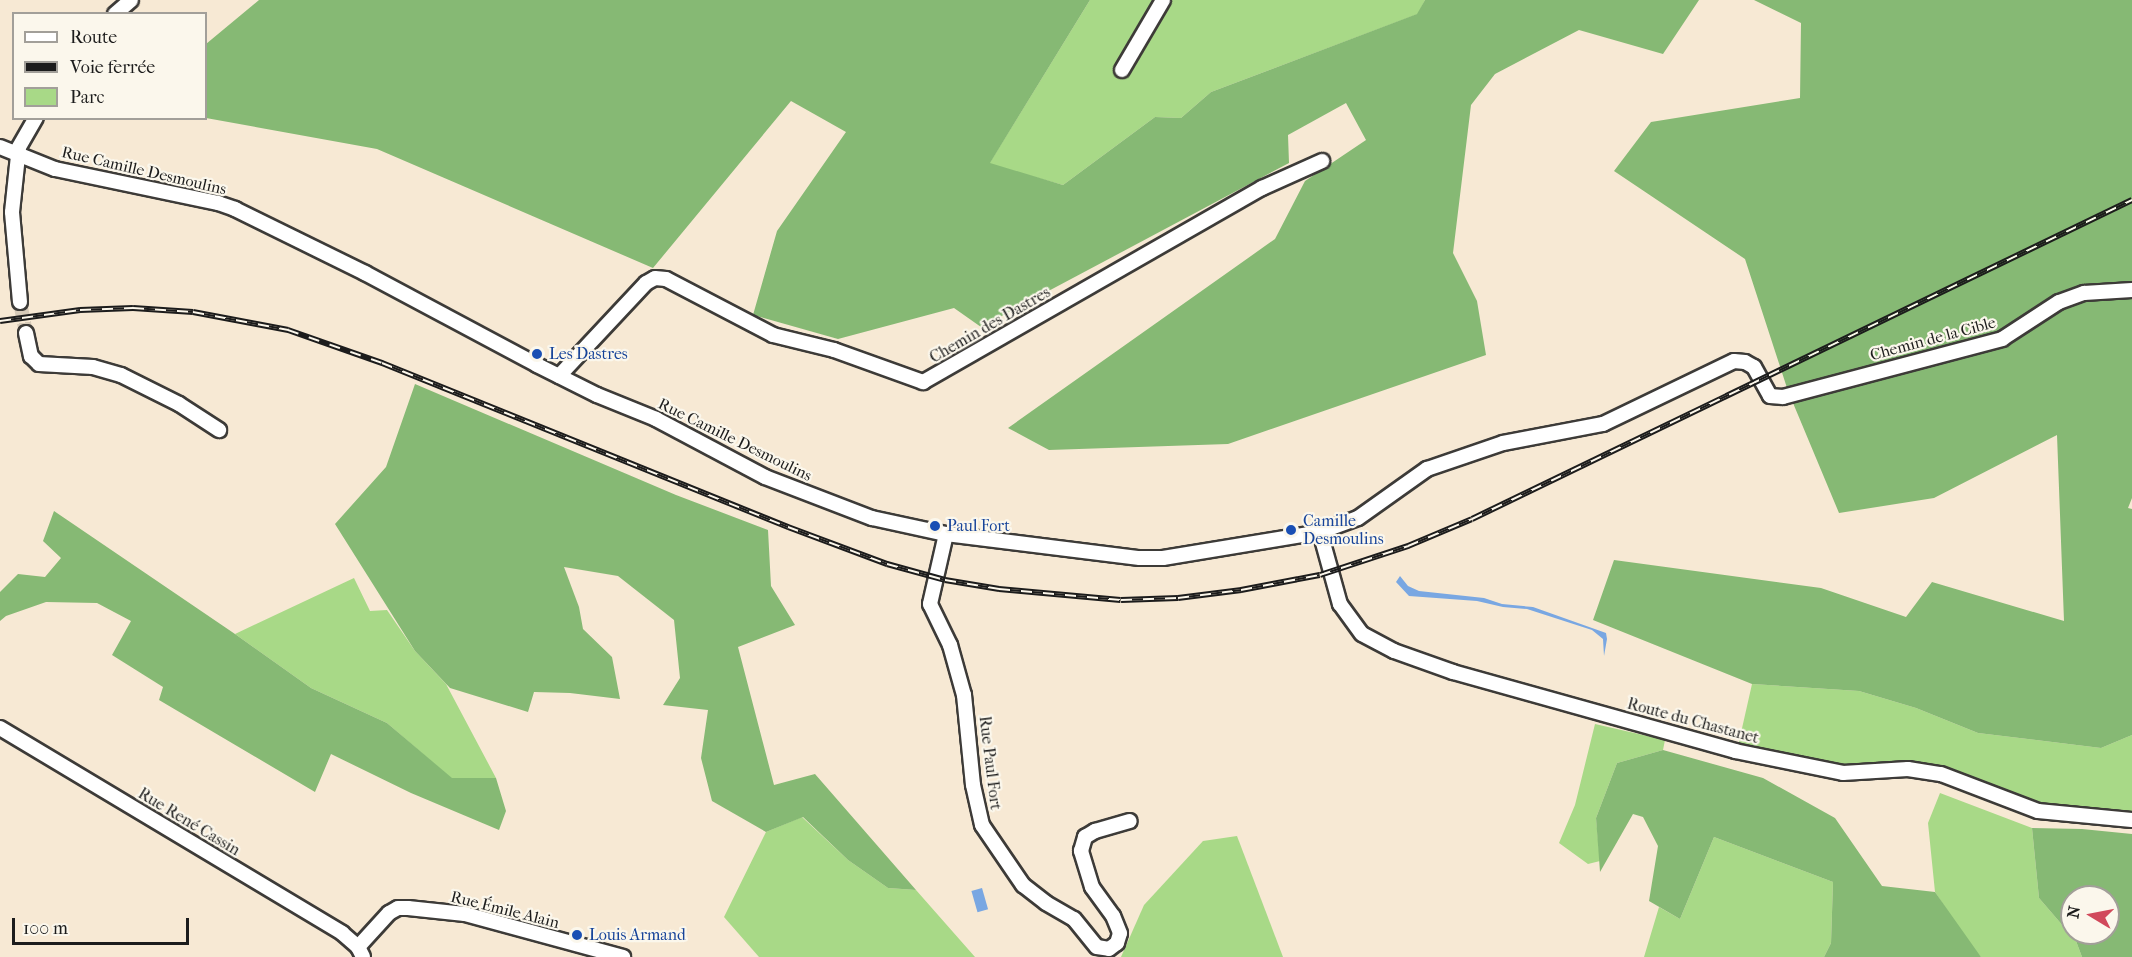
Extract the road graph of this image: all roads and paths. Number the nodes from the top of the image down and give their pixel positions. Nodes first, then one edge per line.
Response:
1 (131, 0) edge
2 (1163, 0) edge
3 (117, 12) edge
4 (1122, 70) dead end
5 (35, 120) edge
6 (0, 147) edge
7 (18, 154) junction
8 (1322, 161) dead end
9 (6, 211) edge
10 (2132, 290) edge
11 (20, 302) tunnel mouth
12 (26, 333) tunnel mouth
13 (559, 376) junction
14 (1770, 396) joint
15 (219, 430) dead end
16 (1320, 532) junction
17 (946, 534) junction
18 (0, 728) edge
19 (2132, 820) edge
20 (1130, 821) dead end
21 (360, 952) edge
22 (586, 952) edge
23 (623, 957) edge

1 - 3 street
2 - 4 street
5 - 7 street
6 - 7 street, Rue Camille Desmoulins
7 - 9 street
7 - 13 street, Rue Camille Desmoulins
8 - 13 street, Chemin des Dastres
9 - 11 street
10 - 14 street, Chemin de la Cible
12 - 15 street
13 - 17 street, Rue Camille Desmoulins
14 - 16 street, Rue Camille Desmoulins
16 - 17 street, Rue Camille Desmoulins
16 - 19 street, Route du Chastanet
17 - 20 street, Rue Paul Fort
18 - 21 street, Rue René Cassin
21 - 22 street, Rue Émile Alain
22 - 23 street, Rue Émile Alain

